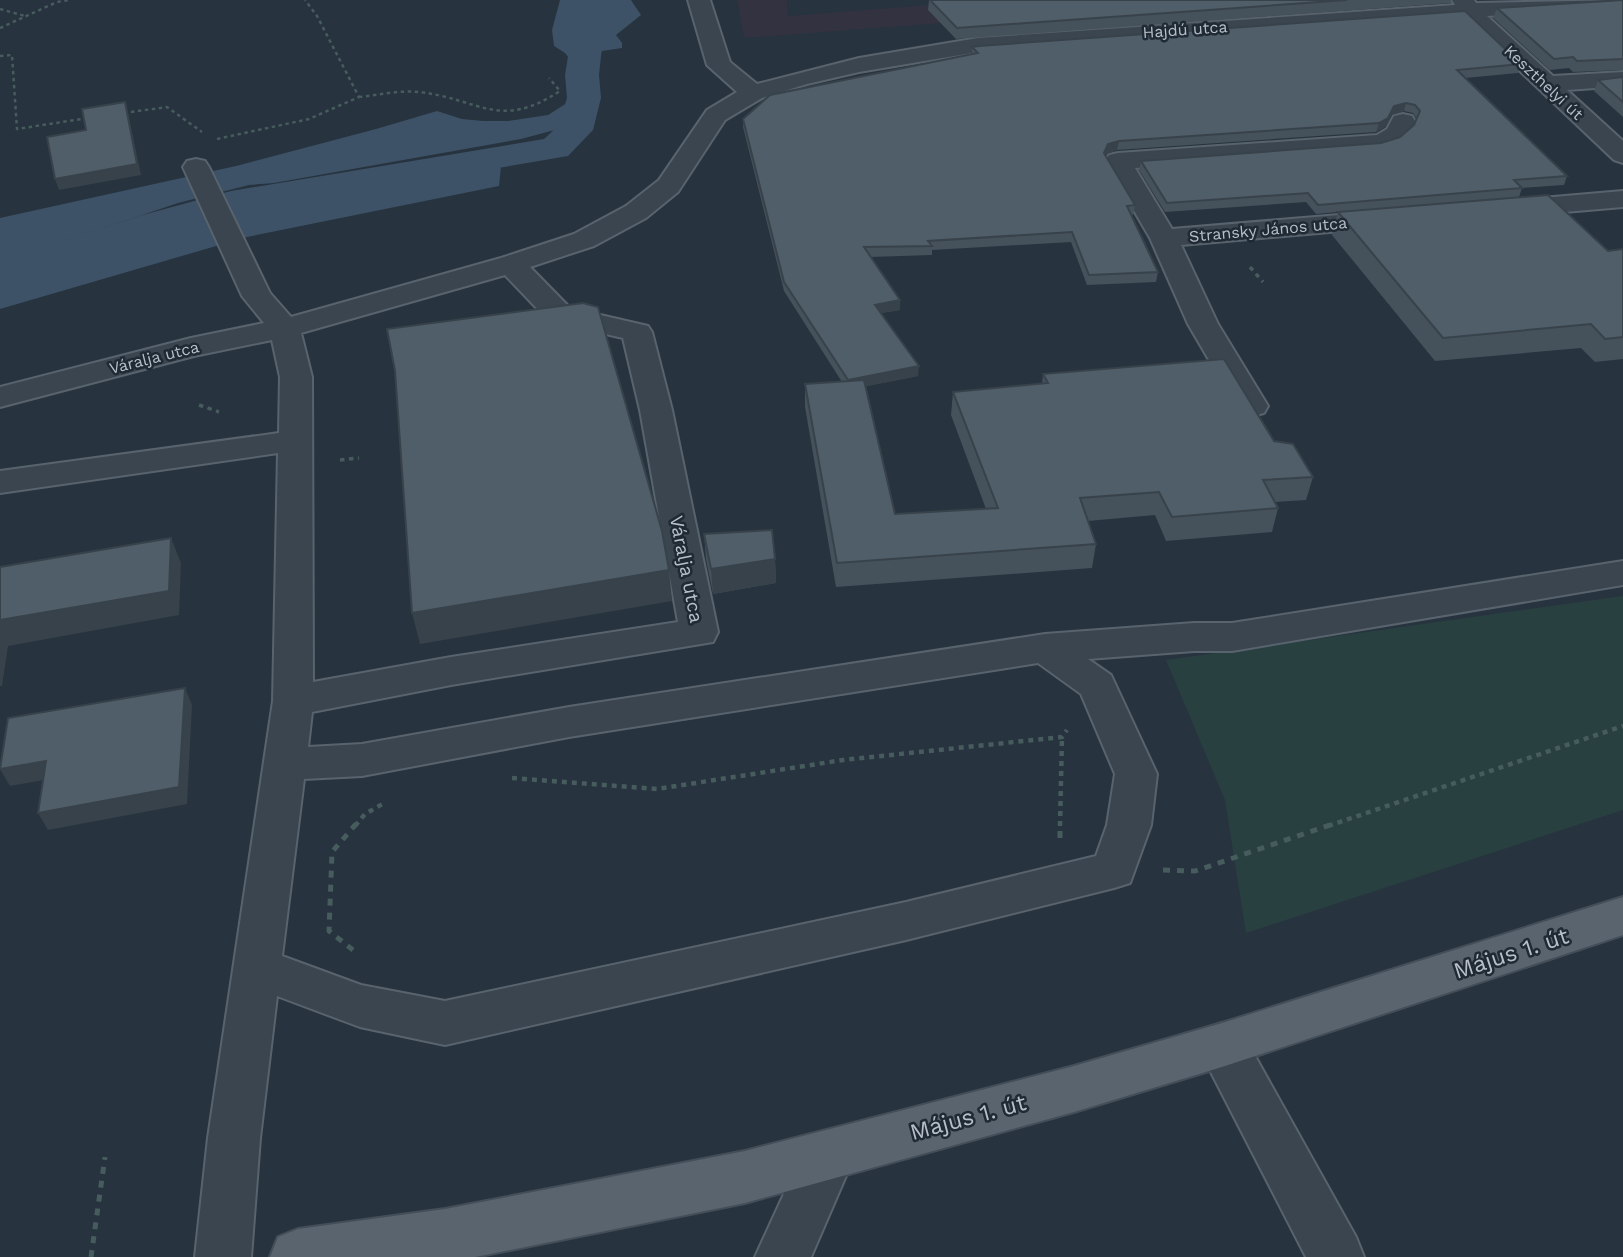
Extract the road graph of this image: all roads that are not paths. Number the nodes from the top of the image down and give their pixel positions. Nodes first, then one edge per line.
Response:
1 (699, 0) edge
2 (1623, 1) edge
3 (1466, 6) edge
4 (1623, 79) edge
5 (1546, 84) junction
6 (753, 93) junction
7 (1403, 121) edge
8 (1622, 153) edge
9 (196, 167) road end
10 (1623, 199) edge
11 (1487, 211) edge
12 (1420, 216) edge
13 (1164, 238) junction
14 (512, 264) junction
15 (285, 328) junction
16 (0, 397) edge
17 (1267, 432) edge
18 (295, 441) junction
19 (0, 482) edge
20 (1623, 573) edge
21 (1045, 648) junction
22 (293, 701) junction
23 (282, 764) junction
24 (1623, 916) edge
25 (257, 967) junction
26 (1222, 1045) junction
27 (829, 1155) junction
28 (223, 1257) edge
29 (298, 1257) edge
30 (783, 1257) edge
31 (1336, 1257) edge

1 - 6 street
2 - 3 street, Hajdú utca
3 - 5 street, Keszthelyi út
3 - 6 street, Hajdú utca
4 - 5 street
5 - 8 street, Keszthelyi út
6 - 14 street, Váralja utca
7 - 13 street
9 - 15 street
10 - 11 street
12 - 13 street, Stransky János utca
13 - 17 street
14 - 15 street, Váralja utca
14 - 22 street, Váralja utca
15 - 16 street, Váralja utca
15 - 18 street
18 - 19 street
18 - 22 street
20 - 21 street
21 - 23 street
21 - 25 street
22 - 23 street
23 - 25 street
24 - 26 main road, Május 1. út
25 - 28 street
26 - 27 main road, Május 1. út
26 - 31 street
27 - 29 main road, Május 1. út
27 - 30 street

